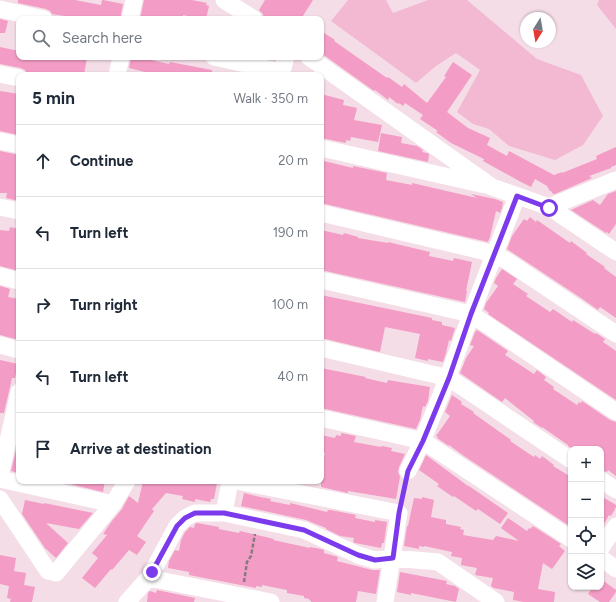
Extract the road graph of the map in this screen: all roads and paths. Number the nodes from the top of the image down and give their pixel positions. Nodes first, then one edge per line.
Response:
1 (134, 0) edge
2 (224, 0) edge
3 (0, 9) edge
4 (248, 10) edge
5 (31, 16) edge
6 (131, 16) edge
7 (120, 60) edge
8 (233, 60) edge
9 (313, 60) edge
10 (283, 68) edge
11 (118, 72) edge
12 (0, 74) edge
13 (16, 77) edge
14 (0, 141) edge
15 (16, 144) edge
16 (324, 149) edge
17 (616, 180) edge
18 (492, 187) junction
19 (517, 196) junction
20 (0, 207) edge
21 (549, 208) junction
22 (16, 210) edge
23 (324, 215) edge
24 (616, 252) edge
25 (495, 254) junction
26 (0, 276) edge
27 (16, 280) edge
28 (324, 281) edge
29 (471, 314) junction
30 (616, 334) edge
31 (0, 345) edge
32 (16, 349) edge
33 (324, 349) edge
34 (449, 378) junction
35 (16, 400) edge
36 (11, 412) edge
37 (616, 412) edge
38 (324, 419) edge
39 (423, 441) junction
40 (568, 458) edge
41 (408, 471) joint
42 (0, 476) edge
43 (0, 479) edge
44 (604, 482) edge
45 (16, 483) edge
46 (23, 484) edge
47 (125, 484) edge
48 (229, 484) edge
49 (252, 484) edge
50 (616, 490) edge
51 (0, 499) edge
52 (113, 504) junction
53 (224, 513) junction
54 (399, 513) junction
55 (258, 521) junction
56 (616, 526) edge
57 (568, 536) edge
58 (604, 544) edge
59 (393, 558) junction
60 (604, 560) edge
61 (616, 569) edge
62 (149, 578) junction
63 (472, 594) edge
64 (242, 596) junction
65 (127, 602) edge
66 (271, 602) edge
67 (385, 602) edge
68 (496, 602) edge

1 - 6 street
2 - 4 street
3 - 5 street
7 - 11 street
8 - 10 street
9 - 18 street
12 - 13 street
14 - 15 street
16 - 18 street
17 - 21 street
18 - 19 street
19 - 21 street
19 - 25 street
20 - 22 street
21 - 24 street
23 - 25 street
25 - 29 street
25 - 30 street
26 - 27 street
28 - 29 street
29 - 34 street
29 - 37 street
31 - 32 street
33 - 34 street
34 - 39 street
34 - 40 street
35 - 36 street
36 - 42 street
38 - 39 street
39 - 41 street
39 - 57 street
41 - 54 path
43 - 45 street
44 - 50 street
46 - 52 street
47 - 52 street
48 - 53 street
49 - 54 street
51 - 52 street
53 - 55 street
53 - 62 street
54 - 59 street
55 - 59 street
55 - 64 path
56 - 58 street
59 - 63 street
59 - 67 street
60 - 61 street
62 - 64 street
62 - 65 street
63 - 68 street
64 - 66 street

